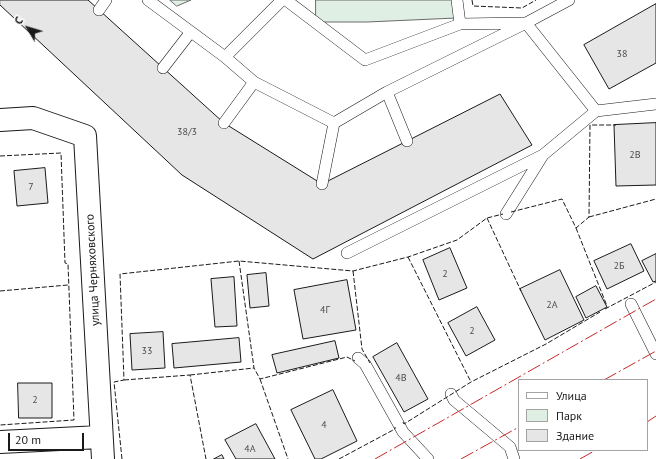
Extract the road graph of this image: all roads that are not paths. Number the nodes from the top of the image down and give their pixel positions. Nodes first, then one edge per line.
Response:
1 (106, 0) edge
2 (148, 0) edge
3 (282, 0) edge
4 (286, 0) edge
5 (457, 0) edge
6 (569, 0) edge
7 (99, 10) dead end
8 (526, 23) junction
9 (460, 24) junction
10 (190, 33) junction
11 (225, 57) junction
12 (163, 68) dead end
13 (254, 82) junction
14 (387, 92) junction
15 (656, 104) edge
16 (596, 111) junction
17 (0, 120) edge
18 (224, 123) dead end
19 (334, 124) junction
20 (407, 141) dead end
21 (543, 155) junction
22 (322, 184) dead end
23 (506, 214) dead end
24 (347, 253) dead end
25 (631, 304) dead end
26 (656, 354) edge
27 (358, 358) dead end
28 (451, 394) dead end
29 (100, 437) junction
30 (0, 442) edge
31 (103, 459) edge
32 (428, 459) edge
33 (514, 459) edge

1 - 7 lane
2 - 10 lane
3 - 11 lane
4 - 9 lane
5 - 9 lane
6 - 8 lane
8 - 9 lane
8 - 14 lane
8 - 16 lane
10 - 11 lane
10 - 12 lane
11 - 13 lane
13 - 18 lane
13 - 19 lane
14 - 19 lane
14 - 20 lane
15 - 16 lane
16 - 21 lane
17 - 29 street, улица Черняховского
19 - 22 lane
21 - 23 lane
21 - 24 lane
25 - 26 lane
27 - 32 lane
28 - 33 lane
29 - 30 street
29 - 31 street, улица Черняховского

